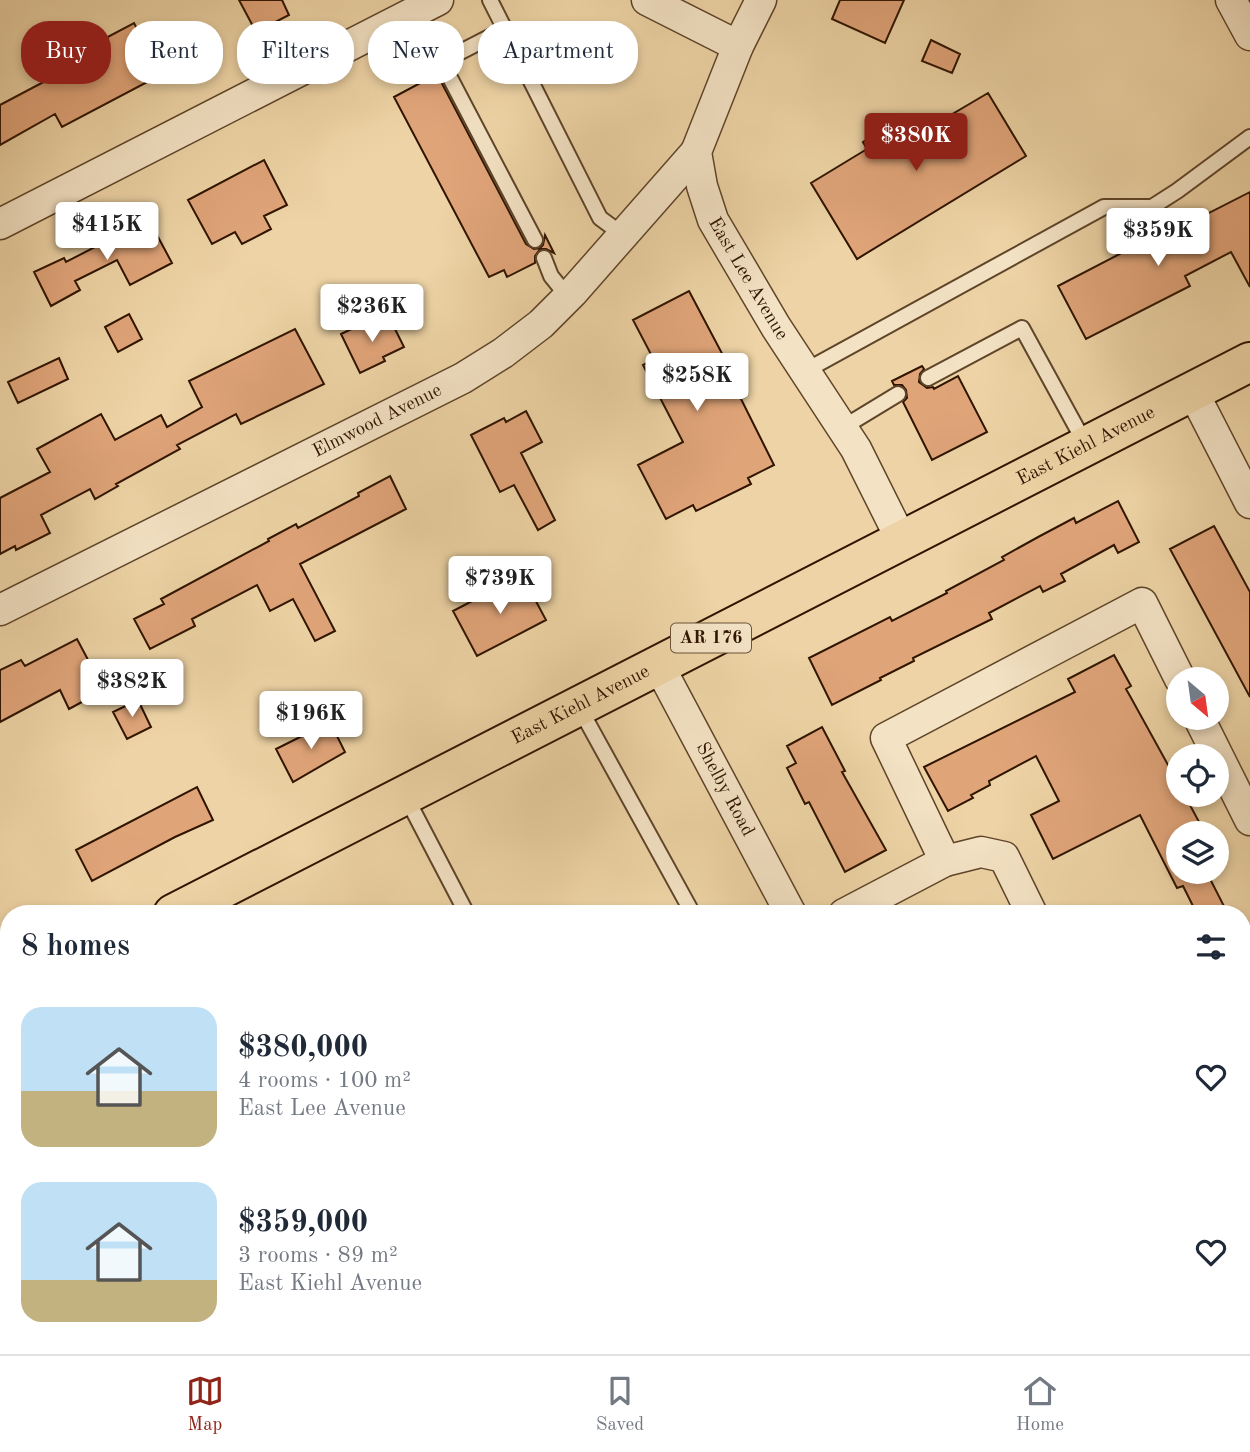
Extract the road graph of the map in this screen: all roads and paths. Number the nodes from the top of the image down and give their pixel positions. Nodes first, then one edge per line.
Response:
1 (490, 0) edge
2 (647, 0) edge
3 (761, 0) edge
4 (1231, 0) edge
5 (426, 6) edge
6 (501, 21) edge
7 (1250, 36) edge
8 (738, 46) junction
9 (453, 84) edge
10 (533, 84) edge
11 (1250, 137) edge
12 (696, 152) junction
13 (0, 224) edge
14 (623, 235) junction
15 (535, 240) dead end
16 (544, 258) dead end
17 (568, 297) junction
18 (1250, 362) edge
19 (804, 370) junction
20 (928, 378) dead end
21 (1193, 392) junction
22 (898, 394) dead end
23 (842, 428) junction
24 (1087, 446) junction
25 (1250, 503) edge
26 (902, 541) junction
27 (0, 610) edge
28 (659, 664) junction
29 (1174, 667) edge
30 (578, 706) junction
31 (1205, 730) edge
32 (405, 795) junction
33 (1250, 820) edge
34 (945, 861) junction
35 (191, 905) edge
36 (462, 905) edge
37 (688, 905) edge
38 (786, 905) edge
39 (861, 905) edge
40 (1028, 905) edge

1 - 6 lane
2 - 8 street
3 - 8 street
4 - 7 street
5 - 13 street
8 - 12 street
9 - 15 lane
10 - 14 lane
11 - 19 lane
12 - 14 street, Elmwood Avenue
12 - 19 street, East Lee Avenue
14 - 17 street, Elmwood Avenue
16 - 17 lane
17 - 27 street, Elmwood Avenue
18 - 21 main road, East Kiehl Avenue / AR 176
19 - 23 street, East Lee Avenue
20 - 24 lane
21 - 24 main road, East Kiehl Avenue / AR 176
21 - 25 street
22 - 23 lane
23 - 26 street, East Lee Avenue
24 - 26 main road, East Kiehl Avenue / AR 176
26 - 28 main road, East Kiehl Avenue / AR 176
28 - 30 main road, East Kiehl Avenue / AR 176
28 - 38 street, Shelby Road
29 - 34 street
30 - 32 main road, East Kiehl Avenue / AR 176
30 - 37 lane
31 - 33 street
32 - 35 main road, East Kiehl Avenue / AR 176
32 - 36 lane
34 - 39 street
34 - 40 street

